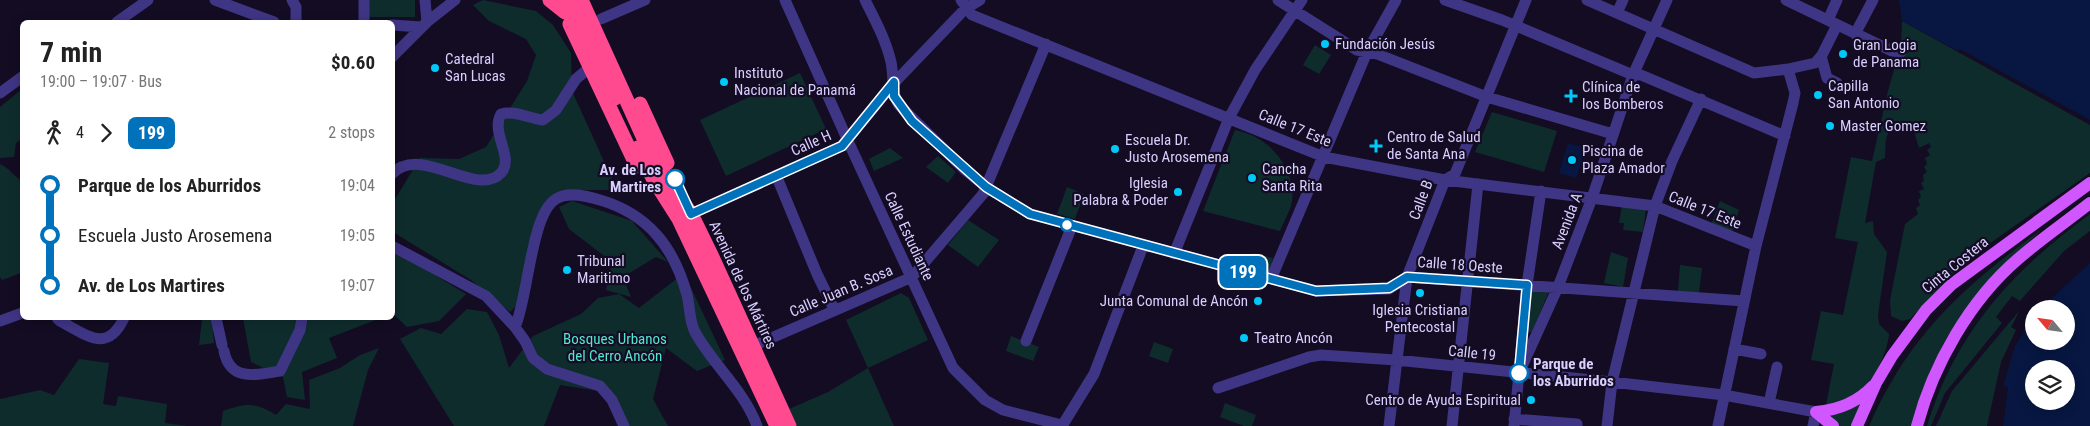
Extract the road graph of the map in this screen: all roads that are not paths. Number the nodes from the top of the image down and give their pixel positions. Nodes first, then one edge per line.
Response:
1 (148, 0) edge
2 (215, 0) edge
3 (292, 0) edge
4 (364, 0) edge
5 (425, 0) edge
6 (455, 0) edge
7 (550, 0) edge
8 (581, 0) edge
9 (592, 0) edge
10 (645, 0) edge
11 (785, 0) edge
12 (865, 0) edge
13 (980, 0) edge
14 (1278, 0) edge
15 (1302, 0) edge
16 (1396, 0) edge
17 (1445, 0) edge
18 (1526, 0) edge
19 (1587, 0) edge
20 (1623, 0) edge
21 (1667, 0) edge
22 (1786, 0) edge
23 (1838, 0) edge
24 (1873, 0) edge
25 (564, 4) edge
26 (963, 4) edge
27 (1295, 11) junction
28 (1617, 13) junction
29 (601, 19) junction
30 (120, 20) edge
31 (269, 20) edge
32 (296, 20) edge
33 (364, 20) edge
34 (1833, 23) junction
35 (424, 24) junction
36 (395, 25) edge
37 (1516, 27) junction
38 (1654, 29) junction
39 (1855, 34) junction
40 (1046, 44) junction
41 (1367, 52) junction
42 (1901, 52) dead end
43 (395, 54) edge
44 (1820, 56) junction
45 (589, 68) junction
46 (1788, 70) junction
47 (1633, 75) junction
48 (20, 79) edge
49 (894, 82) junction
50 (1837, 83) dead end
51 (0, 93) edge
52 (1486, 97) junction
53 (1702, 99) junction
54 (1229, 118) junction
55 (1613, 134) junction
56 (1785, 136) junction
57 (848, 141) junction
58 (1324, 157) junction
59 (395, 171) edge
60 (776, 175) junction
61 (1445, 180) junction
62 (2090, 183) edge
63 (1478, 184) junction
64 (986, 187) junction
65 (1541, 191) junction
66 (1592, 198) junction
67 (2090, 203) edge
68 (1655, 206) junction
69 (691, 214) junction
70 (1072, 226) junction
71 (1143, 246) junction
72 (1756, 246) junction
73 (395, 248) edge
74 (696, 254) junction
75 (1174, 254) junction
76 (912, 277) junction
77 (1407, 277) junction
78 (1271, 279) junction
79 (1466, 281) junction
80 (1527, 285) junction
81 (1558, 288) junction
82 (1633, 293) junction
83 (1744, 301) junction
84 (834, 309) junction
85 (20, 313) edge
86 (59, 320) edge
87 (123, 320) edge
88 (216, 320) edge
89 (302, 320) edge
90 (0, 321) edge
91 (515, 327) junction
92 (1026, 340) dead end
93 (752, 346) junction
94 (1734, 349) junction
95 (1761, 354) dead end
96 (1396, 360) junction
97 (1458, 366) junction
98 (1777, 367) dead end
99 (1519, 373) junction
100 (1612, 382) junction
101 (1876, 383) junction
102 (1218, 388) dead end
103 (1724, 395) junction
104 (1769, 403) junction
105 (1514, 422) edge
106 (1813, 422) edge
107 (624, 426) edge
108 (757, 426) edge
109 (778, 426) edge
110 (789, 426) edge
111 (1062, 426) edge
112 (1389, 426) edge
113 (1452, 426) edge
114 (1577, 426) edge
115 (1607, 426) edge
116 (1718, 426) edge
117 (1832, 426) edge
118 (1857, 426) edge
119 (1917, 426) edge

1 - 30 street
2 - 31 street
3 - 32 street
4 - 33 street
5 - 35 street
6 - 35 street
7 - 25 highway
8 - 69 highway, Avenida de los Mártires
9 - 29 highway
10 - 29 street
11 - 57 street, Calle Estudiante
12 - 49 street, Calle 18 Oeste
13 - 26 street, Calle H
14 - 27 street
15 - 27 street
16 - 41 street
17 - 37 street
18 - 37 street, Calle B
19 - 28 street
20 - 28 street
21 - 38 street, Avenida A
22 - 34 street
23 - 34 street
24 - 39 street
25 - 45 highway
25 - 74 highway, Avenida de los Mártires
26 - 40 street, Calle 17 Este
26 - 49 street, Calle H
27 - 41 street
27 - 54 street
28 - 38 street
29 - 69 highway
34 - 39 street
34 - 44 street
35 - 36 street
35 - 43 street
37 - 47 street
37 - 52 street, Calle B
38 - 46 street
38 - 47 street, Avenida A
39 - 42 street
40 - 54 street, Calle 17 Este
40 - 64 street, Calle Juan B. Sosa
41 - 52 street
41 - 58 street
44 - 46 street
44 - 50 street
45 - 59 street
45 - 74 highway
46 - 56 street
47 - 53 street
47 - 55 street, Avenida A
48 - 51 street
49 - 57 street, Calle H
49 - 64 street, Calle 18 Oeste
52 - 55 street
52 - 61 street, Calle B
53 - 56 street
53 - 68 street
54 - 58 street, Calle 17 Este
54 - 75 street
55 - 66 street, Avenida A
56 - 72 street
57 - 60 street, Calle H
57 - 76 street, Calle Estudiante
58 - 61 street, Calle 17 Este
58 - 78 street
60 - 69 street, Calle H
60 - 84 street
61 - 63 street, Calle 17 Este
61 - 77 street, Calle B
62 - 101 main road, Cinta Costera
63 - 65 street, Calle 17 Este
63 - 79 street
64 - 70 street, Calle 18 Oeste
64 - 76 street, Calle Juan B. Sosa
65 - 66 street, Calle 17 Este
65 - 80 street
66 - 68 street, Calle 17 Este
66 - 81 street, Avenida A
67 - 119 main road
68 - 72 street, Calle 17 Este
68 - 82 street
69 - 93 highway, Avenida de los Mártires
70 - 71 street, Calle 18 Oeste
70 - 92 street
71 - 75 street, Calle 18 Oeste
71 - 111 street
72 - 83 street
73 - 91 street
74 - 109 highway, Avenida de los Mártires
75 - 78 street, Calle 18 Oeste
76 - 84 street, Calle Juan B. Sosa
76 - 111 street, Calle Estudiante
77 - 78 street, Calle 18 Oeste
77 - 79 street, Calle 18 Oeste
77 - 96 street, Calle B
79 - 80 street, Calle 18 Oeste
79 - 97 street
80 - 81 street, Calle 18 Oeste
80 - 99 street
81 - 82 street, Calle 18 Oeste
81 - 99 street, Avenida A
82 - 83 street, Calle 18 Oeste
82 - 100 street
83 - 94 street
84 - 93 street, Calle Juan B. Sosa
85 - 90 street
86 - 87 street
88 - 89 street
91 - 107 street
91 - 108 street
93 - 110 highway, Avenida de los Mártires
94 - 95 street
94 - 103 street
96 - 97 street, Calle 19
96 - 102 street, Calle 19
96 - 112 street, Calle B
97 - 99 street, Calle 19
97 - 113 street
98 - 104 street
99 - 100 street, Calle 19
99 - 105 street, Avenida A
100 - 103 street, Calle 19
100 - 115 street
101 - 106 main road
101 - 118 main road, Cinta Costera
103 - 104 street, Calle 19
103 - 116 street
104 - 106 street, Calle 19
105 - 114 street
106 - 117 main road

